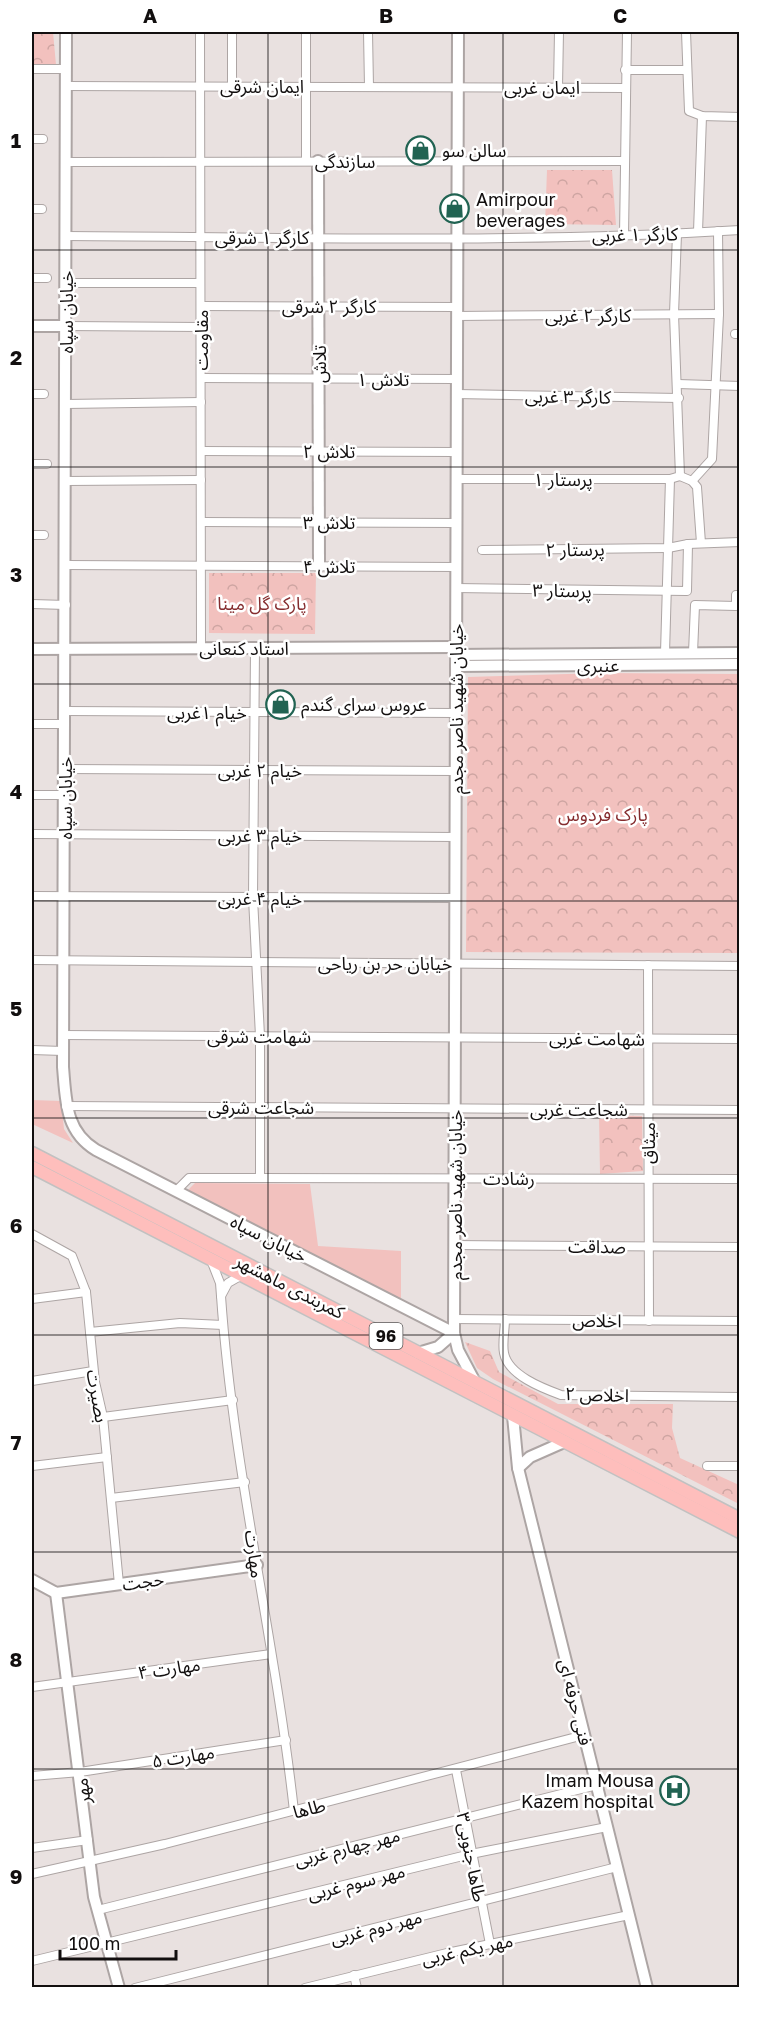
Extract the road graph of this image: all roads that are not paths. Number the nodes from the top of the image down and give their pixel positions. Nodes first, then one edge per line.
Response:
1 (66, 32) edge
2 (200, 32) edge
3 (232, 32) edge
4 (306, 32) edge
5 (368, 32) edge
6 (458, 32) edge
7 (559, 32) edge
8 (627, 32) edge
9 (686, 32) edge
10 (32, 69) edge
11 (66, 69) junction
12 (625, 70) junction
13 (687, 70) junction
14 (66, 86) junction
15 (200, 86) junction
16 (232, 86) junction
17 (306, 87) junction
18 (369, 87) junction
19 (458, 87) junction
20 (558, 87) junction
21 (625, 87) junction
22 (702, 116) junction
23 (740, 117) edge
24 (32, 139) edge
25 (43, 139) dead end
26 (624, 160) junction
27 (306, 161) junction
28 (318, 161) junction
29 (458, 161) junction
30 (66, 162) junction
31 (200, 162) junction
32 (32, 209) edge
33 (42, 209) dead end
34 (740, 230) edge
35 (718, 231) junction
36 (698, 232) junction
37 (676, 234) junction
38 (624, 235) junction
39 (66, 236) junction
40 (201, 236) junction
41 (318, 237) junction
42 (458, 237) junction
43 (32, 278) edge
44 (47, 278) dead end
45 (66, 283) junction
46 (201, 283) junction
47 (201, 306) junction
48 (319, 306) junction
49 (457, 311) junction
50 (674, 314) junction
51 (719, 314) junction
52 (32, 326) edge
53 (66, 326) junction
54 (201, 327) junction
55 (201, 378) junction
56 (319, 379) junction
57 (457, 379) junction
58 (678, 384) junction
59 (740, 386) edge
60 (716, 387) junction
61 (32, 394) edge
62 (44, 394) dead end
63 (457, 394) junction
64 (679, 398) junction
65 (201, 402) junction
66 (66, 404) junction
67 (201, 451) junction
68 (319, 451) junction
69 (457, 452) junction
70 (32, 464) edge
71 (47, 464) dead end
72 (680, 476) junction
73 (457, 479) junction
74 (670, 479) junction
75 (201, 480) junction
76 (692, 481) junction
77 (66, 482) junction
78 (201, 522) junction
79 (319, 522) junction
80 (457, 523) junction
81 (32, 535) edge
82 (44, 535) dead end
83 (740, 542) edge
84 (700, 543) junction
85 (688, 544) junction
86 (668, 548) junction
87 (482, 550) dead end
88 (66, 565) junction
89 (201, 566) junction
90 (319, 566) junction
91 (457, 567) junction
92 (456, 588) junction
93 (667, 591) junction
94 (740, 595) edge
95 (32, 604) edge
96 (66, 604) junction
97 (201, 648) junction
98 (255, 648) junction
99 (32, 649) edge
100 (66, 649) junction
101 (665, 653) junction
102 (693, 653) junction
103 (740, 653) edge
104 (456, 656) junction
105 (740, 664) edge
106 (65, 711) junction
107 (255, 712) junction
108 (456, 713) junction
109 (32, 724) edge
110 (65, 724) junction
111 (65, 769) junction
112 (254, 770) junction
113 (456, 771) junction
114 (32, 795) edge
115 (65, 795) junction
116 (32, 834) edge
117 (64, 834) junction
118 (254, 835) junction
119 (456, 837) junction
120 (32, 896) edge
121 (64, 897) junction
122 (253, 898) junction
123 (456, 898) junction
124 (32, 960) edge
125 (63, 960) junction
126 (257, 962) junction
127 (455, 964) junction
128 (648, 965) junction
129 (740, 966) edge
130 (63, 1035) junction
131 (260, 1036) junction
132 (455, 1036) junction
133 (648, 1038) junction
134 (740, 1039) edge
135 (32, 1050) edge
136 (63, 1051) junction
137 (66, 1106) junction
138 (260, 1107) junction
139 (455, 1108) junction
140 (648, 1109) junction
141 (740, 1110) edge
142 (32, 1153) edge
143 (32, 1167) edge
144 (260, 1178) junction
145 (455, 1178) junction
146 (648, 1179) junction
147 (740, 1179) edge
148 (176, 1191) junction
149 (32, 1234) edge
150 (454, 1245) junction
151 (649, 1246) junction
152 (740, 1247) edge
153 (211, 1260) junction
154 (242, 1275) junction
155 (86, 1292) junction
156 (221, 1296) junction
157 (32, 1299) edge
158 (454, 1319) junction
159 (505, 1319) junction
160 (649, 1321) junction
161 (740, 1321) edge
162 (223, 1325) junction
163 (90, 1332) junction
164 (454, 1333) junction
165 (418, 1353) junction
166 (93, 1371) junction
167 (32, 1381) edge
168 (475, 1382) junction
169 (740, 1397) edge
170 (233, 1400) junction
171 (513, 1416) junction
172 (103, 1417) junction
173 (564, 1442) junction
174 (107, 1457) junction
175 (32, 1466) edge
176 (707, 1466) dead end
177 (740, 1466) edge
178 (518, 1468) junction
179 (245, 1482) junction
180 (111, 1498) junction
181 (740, 1518) edge
182 (740, 1532) edge
183 (256, 1565) junction
184 (32, 1580) edge
185 (119, 1584) junction
186 (56, 1593) junction
187 (271, 1654) junction
188 (67, 1683) junction
189 (32, 1688) edge
190 (584, 1735) junction
191 (286, 1740) junction
192 (456, 1770) junction
193 (80, 1772) junction
194 (32, 1776) edge
195 (597, 1785) junction
196 (294, 1811) junction
197 (464, 1818) junction
198 (607, 1827) junction
199 (87, 1840) junction
200 (32, 1848) edge
201 (471, 1854) junction
202 (90, 1860) junction
203 (617, 1867) junction
204 (32, 1874) edge
205 (481, 1901) junction
206 (98, 1910) junction
207 (629, 1915) junction
208 (106, 1942) junction
209 (490, 1944) junction
210 (32, 1961) edge
211 (354, 1975) junction
212 (118, 1988) edge
213 (135, 1988) edge
214 (305, 1988) edge
215 (357, 1988) edge
216 (647, 1988) edge

1 - 11 street, خیابان سپاه
2 - 15 street, مقاومت
3 - 16 street
4 - 17 street
5 - 18 street
6 - 19 street, خیابان شهید ناصر مجدم
7 - 20 street
8 - 12 street
9 - 13 street
10 - 11 street
11 - 14 street, خیابان سپاه
12 - 13 street
12 - 21 street
13 - 22 street
14 - 15 street, ایمان شرقی
14 - 30 street, خیابان سپاه
15 - 16 street, ایمان شرقی
15 - 31 street, مقاومت
16 - 17 street, ایمان شرقی
17 - 18 street, ایمان شرقی
17 - 27 street
18 - 19 street, ایمان شرقی
19 - 20 street, ایمان غربی
19 - 29 street, خیابان شهید ناصر مجدم
20 - 21 street, ایمان غربی
21 - 26 street
22 - 23 street
22 - 36 street
24 - 25 street
26 - 29 street, سازندگی
26 - 38 street
27 - 28 street, سازندگی
27 - 31 street, سازندگی
28 - 29 street, سازندگی
28 - 41 street, تلاش
29 - 42 street, خیابان شهید ناصر مجدم
30 - 31 street, سازندگی
30 - 39 street, خیابان سپاه
31 - 40 street, مقاومت
32 - 33 street
34 - 35 street, کارگر ۱ غربی
35 - 36 street, کارگر ۱ غربی
35 - 51 street
36 - 37 street, کارگر ۱ غربی
37 - 38 street, کارگر ۱ غربی
37 - 50 street
38 - 42 street, کارگر ۱ غربی
39 - 40 street, کارگر ۱ شرقی
39 - 45 street, خیابان سپاه
40 - 41 street, کارگر ۱ شرقی
40 - 46 street, مقاومت
41 - 42 street, کارگر ۱ شرقی
41 - 48 street, تلاش
42 - 49 street, خیابان شهید ناصر مجدم
43 - 44 street
45 - 46 street
45 - 53 street, خیابان سپاه
46 - 47 street, مقاومت
47 - 48 street, کارگر ۲ شرقی
47 - 54 street, مقاومت
48 - 49 street, کارگر ۲ شرقی
48 - 56 street, تلاش
49 - 50 street, کارگر ۲ غربی
49 - 57 street, خیابان شهید ناصر مجدم
50 - 51 street, کارگر ۲ غربی
50 - 58 street
51 - 60 street
52 - 53 street
53 - 54 street
53 - 66 street, خیابان سپاه
54 - 55 street, مقاومت
55 - 56 street, تلاش ۱
55 - 65 street, مقاومت
56 - 57 street, تلاش ۱
56 - 68 street, تلاش
57 - 63 street, خیابان شهید ناصر مجدم
58 - 60 street
58 - 64 street
59 - 60 street
60 - 76 street
61 - 62 street
63 - 64 street, کارگر ۳ غربی
63 - 69 street, خیابان شهید ناصر مجدم
64 - 72 street
65 - 66 street
65 - 67 street, مقاومت
66 - 77 street, خیابان سپاه
67 - 68 street, تلاش ۲
67 - 75 street, مقاومت
68 - 69 street, تلاش ۲
68 - 79 street, تلاش
69 - 73 street, خیابان شهید ناصر مجدم
70 - 71 street
72 - 74 street, پرستار ۱
72 - 76 street
73 - 74 street, پرستار ۱
73 - 80 street, خیابان شهید ناصر مجدم
74 - 86 street
75 - 77 street
75 - 78 street, مقاومت
76 - 84 street
77 - 88 street, خیابان سپاه
78 - 79 street, تلاش ۳
78 - 89 street, مقاومت
79 - 80 street, تلاش ۳
79 - 90 street, تلاش
80 - 91 street, خیابان شهید ناصر مجدم
81 - 82 street
83 - 84 street, پرستار ۲
84 - 85 street, پرستار ۲
85 - 86 street, پرستار ۲
85 - 93 street
86 - 87 street, پرستار ۲
86 - 93 street
88 - 89 street, تلاش ۴
88 - 96 street, خیابان سپاه
89 - 90 street, تلاش ۴
89 - 97 street, مقاومت
90 - 91 street, تلاش ۴
91 - 92 street, خیابان شهید ناصر مجدم
92 - 93 street, پرستار ۳
92 - 104 street, خیابان شهید ناصر مجدم
93 - 101 street
94 - 102 street
95 - 96 street
96 - 100 street, خیابان سپاه
97 - 98 street, استاد کنعانی
97 - 100 street, استاد کنعانی
98 - 104 street, استاد کنعانی
98 - 107 street
99 - 100 street, استاد کنعانی
100 - 106 street, خیابان سپاه
101 - 102 street, عنبری
101 - 104 street, عنبری
102 - 103 street, عنبری
104 - 105 street, عنبری
104 - 108 street, خیابان شهید ناصر مجدم
106 - 107 street, خیام ۱غربی
106 - 110 street, خیابان سپاه
107 - 108 street, خیام ۱غربی
107 - 112 street
108 - 113 street, خیابان شهید ناصر مجدم
109 - 110 street
110 - 111 street, خیابان سپاه
111 - 112 street, خیام ۲ غربی
111 - 115 street, خیابان سپاه
112 - 113 street, خیام ۲ غربی
112 - 118 street
113 - 119 street, خیابان شهید ناصر مجدم
114 - 115 street
115 - 117 street, خیابان سپاه
116 - 117 street, خیام ۳ غربی
117 - 118 street, خیام ۳ غربی
117 - 121 street, خیابان سپاه
118 - 119 street, خیام ۳ غربی
118 - 122 street
119 - 123 street, خیابان شهید ناصر مجدم
120 - 121 street, خیام ۴ غربی
121 - 122 street, خیام ۴ غربی
121 - 125 street, خیابان سپاه
122 - 123 street, خیام ۴ غربی
122 - 126 street
123 - 127 street, خیابان شهید ناصر مجدم
124 - 125 street, خیابان حر بن ریاحی
125 - 126 street, خیابان حر بن ریاحی
125 - 130 street, خیابان سپاه
126 - 127 street, خیابان حر بن ریاحی
126 - 131 street
127 - 128 street, خیابان حر بن ریاحی
127 - 132 street, خیابان شهید ناصر مجدم
128 - 129 street, خیابان حر بن ریاحی
128 - 133 street, میثاق
130 - 131 street, شهامت شرقی
130 - 136 street, خیابان سپاه
131 - 132 street, شهامت شرقی
131 - 138 street
132 - 133 street, شهامت غربی
132 - 139 street, خیابان شهید ناصر مجدم
133 - 134 street, شهامت غربی
133 - 140 street, میثاق
135 - 136 street
136 - 137 street, خیابان سپاه
137 - 138 street, شجاعت شرقی
137 - 148 street, خیابان سپاه
138 - 139 street, شجاعت شرقی
138 - 144 street
139 - 140 street, شجاعت غربی
139 - 145 street, خیابان شهید ناصر مجدم
140 - 141 street, شجاعت غربی
140 - 146 street, میثاق
142 - 165 main road, کمربندی ماهشهر / 96
143 - 153 main road, کمربندی ماهشهر / 96
144 - 145 street, رشادت
144 - 148 street, رشادت
145 - 146 street, رشادت
145 - 150 street, خیابان شهید ناصر مجدم
146 - 147 street, رشادت
146 - 151 street, میثاق
148 - 164 street, خیابان سپاه
149 - 155 street, بصیرت
150 - 151 street, صداقت
150 - 158 street, خیابان شهید ناصر مجدم
151 - 152 street, صداقت
151 - 160 street, میثاق
153 - 154 main road, کمربندی ماهشهر / 96
153 - 156 street, مهارت
154 - 156 street
154 - 171 main road, کمربندی ماهشهر / 96
155 - 157 street
155 - 163 street, بصیرت
156 - 162 street, مهارت
158 - 159 street, اخلاص
158 - 164 street, خیابان شهید ناصر مجدم
159 - 160 street, اخلاص
159 - 169 street, اخلاص ۲
160 - 161 street, اخلاص
162 - 163 street
162 - 170 street, مهارت
163 - 166 street, بصیرت
164 - 165 street
164 - 168 street, خیابان شهید ناصر مجدم
165 - 168 main road, کمربندی ماهشهر / 96
166 - 167 street
166 - 172 street, بصیرت
168 - 181 main road, کمربندی ماهشهر / 96
170 - 172 street
170 - 179 street, مهارت
171 - 173 main road, کمربندی ماهشهر / 96
171 - 178 street, فنی حرفه ای
172 - 174 street, بصیرت
173 - 178 street
173 - 182 main road, کمربندی ماهشهر / 96
174 - 175 street
174 - 180 street, بصیرت
176 - 177 street
178 - 190 street, فنی حرفه ای
179 - 180 street
179 - 183 street, مهارت
180 - 185 street, بصیرت
183 - 185 street, حجت
183 - 187 street, مهارت
184 - 186 street
185 - 186 street, حجت
186 - 188 street, مهر
187 - 188 street, مهارت ۴
187 - 191 street, مهارت
188 - 189 street, مهارت ۴
188 - 193 street, مهر
190 - 192 street, طاها
190 - 195 street, فنی حرفه ای
191 - 193 street, مهارت ۵
191 - 196 street, مهارت
192 - 196 street, طاها
192 - 197 street, طاها جنوبی۳
193 - 194 street, مهارت ۵
193 - 199 street, مهر
195 - 197 street, مهر چهارم غربی
195 - 198 street, فنی حرفه ای
196 - 202 street, طاها
197 - 201 street, طاها جنوبی۳
197 - 206 street, مهر چهارم غربی
198 - 201 street, مهر سوم غربی
198 - 203 street, فنی حرفه ای
199 - 200 street
199 - 202 street, مهر
201 - 205 street, طاها جنوبی۳
201 - 208 street, مهر سوم غربی
202 - 204 street, طاها
202 - 206 street, مهر
203 - 205 street, مهر دوم غربی
203 - 207 street, فنی حرفه ای
205 - 209 street, طاها جنوبی۳
205 - 213 street, مهر دوم غربی
206 - 208 street, مهر
207 - 209 street, مهر یکم غربی
207 - 216 street, فنی حرفه ای
208 - 210 street, مهر سوم غربی
208 - 212 street, مهر
209 - 211 street, مهر یکم غربی
211 - 214 street, مهر یکم غربی
211 - 215 street

